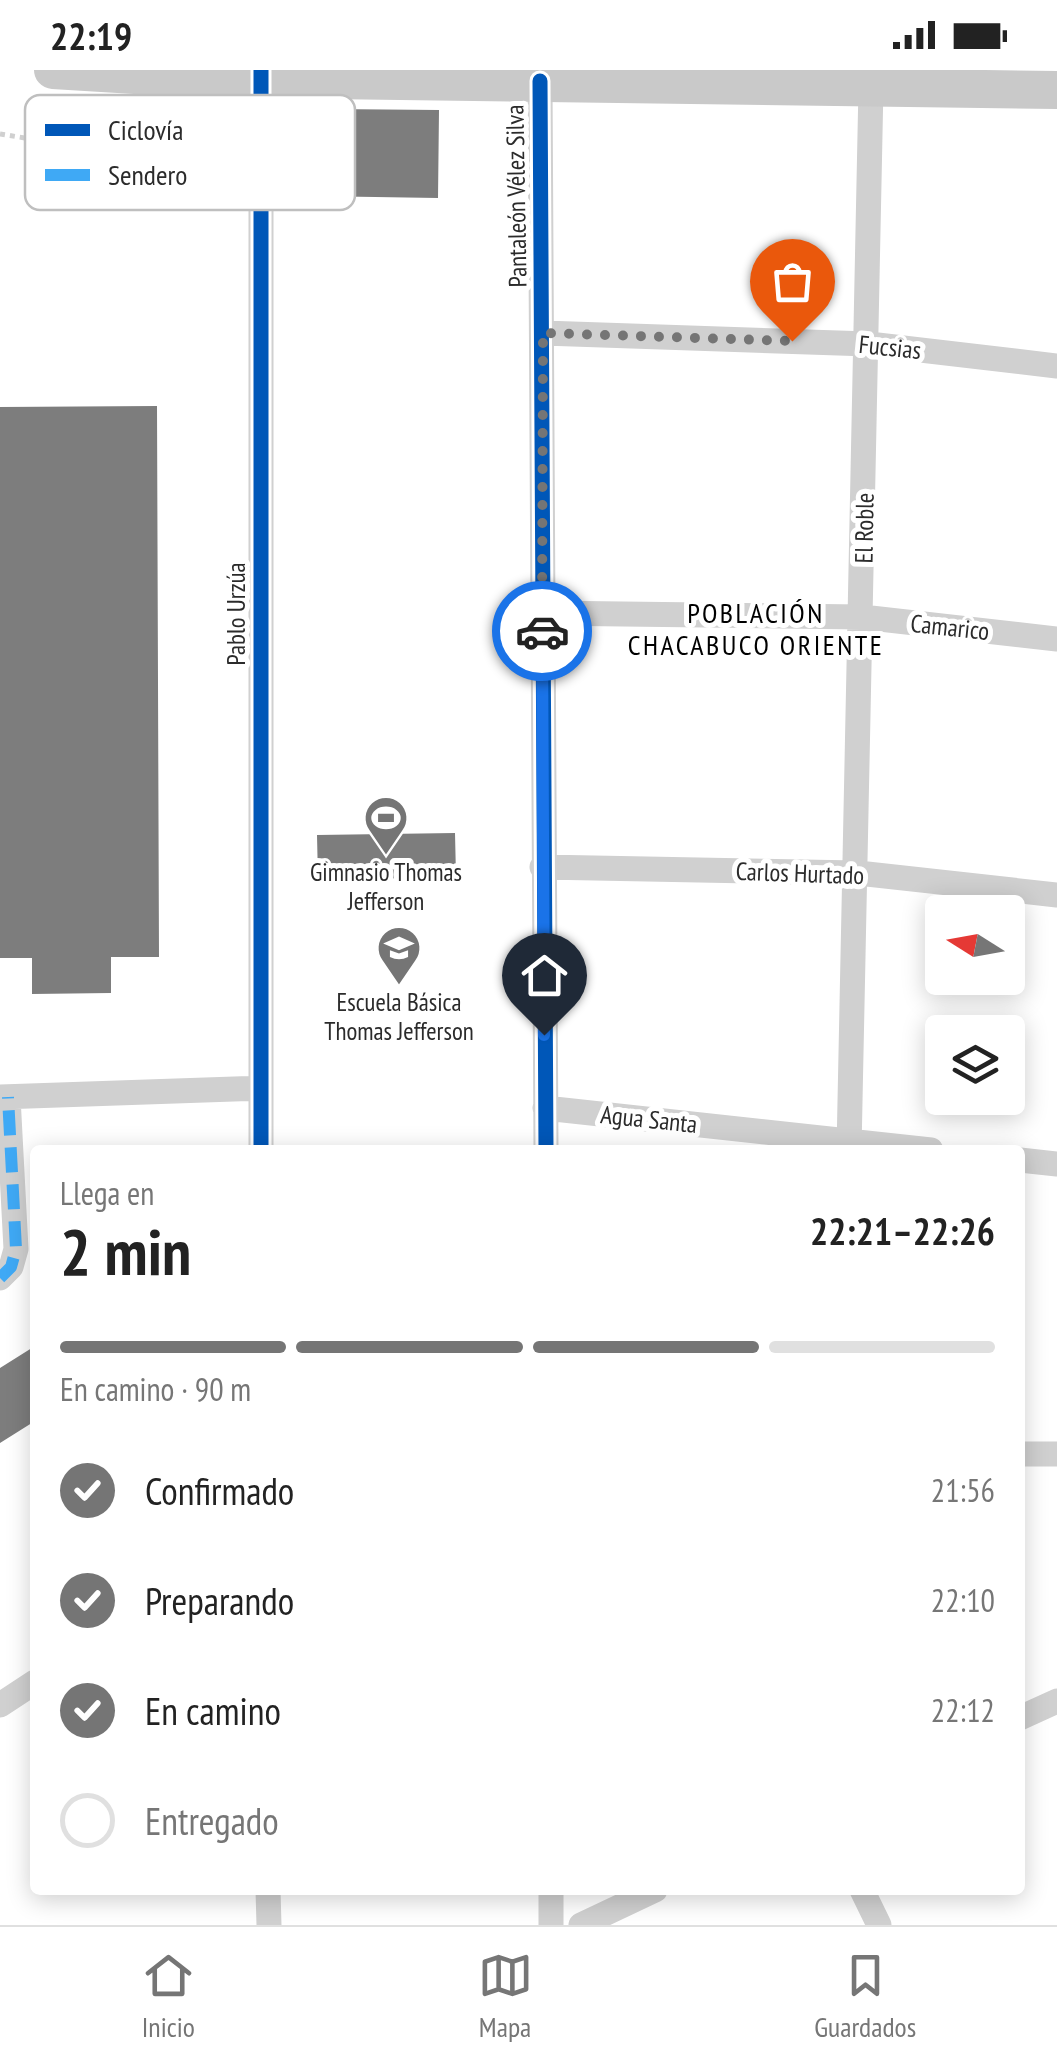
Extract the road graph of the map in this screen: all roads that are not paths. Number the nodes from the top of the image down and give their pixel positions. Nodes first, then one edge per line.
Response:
1 (53, 70) edge
2 (261, 74) edge
3 (540, 81) junction
4 (850, 81) edge
5 (1057, 90) edge
6 (261, 210) edge
7 (543, 333) junction
8 (869, 344) junction
9 (1057, 366) edge
10 (542, 613) junction
11 (862, 618) junction
12 (1057, 639) edge
13 (542, 868) junction
14 (858, 873) junction
15 (1057, 895) edge
16 (260, 1088) junction
17 (4, 1097) edge
18 (545, 1108) junction
19 (261, 1145) edge
20 (546, 1145) edge
21 (842, 1145) edge
22 (850, 1145) edge
23 (1025, 1161) edge
24 (1057, 1164) edge
25 (0, 1278) edge
26 (1025, 1454) edge
27 (1057, 1454) edge
28 (30, 1685) edge
29 (1057, 1700) edge
30 (0, 1705) edge
31 (1025, 1716) edge
32 (268, 1895) edge
33 (551, 1895) edge
34 (644, 1895) edge
35 (864, 1895) edge
36 (269, 1925) edge
37 (552, 1925) edge
38 (581, 1925) edge
39 (878, 1925) edge

1 - 2 main road
2 - 3 main road
3 - 4 main road
3 - 7 street, Pantaleón Vélez Silva
4 - 5 main road
4 - 8 street, El Roble
6 - 16 street, Pablo Urzúa
7 - 8 street, Fucsias
7 - 10 street, Pantaleón Vélez Silva
8 - 9 street, Fucsias
8 - 11 street, El Roble
10 - 11 street, Camarico
10 - 13 street, Pantaleón Vélez Silva
11 - 12 street, Camarico
11 - 14 street, El Roble
13 - 14 street, Carlos Hurtado
13 - 18 street, Pantaleón Vélez Silva
14 - 15 street, Carlos Hurtado
14 - 22 street, El Roble
16 - 17 street
16 - 19 street, Pablo Urzúa
17 - 25 street
18 - 20 street, Pantaleón Vélez Silva
18 - 21 street, Agua Santa
23 - 24 street
26 - 27 street
28 - 30 street
29 - 31 street
32 - 36 street
33 - 37 street
34 - 38 street
35 - 39 street

